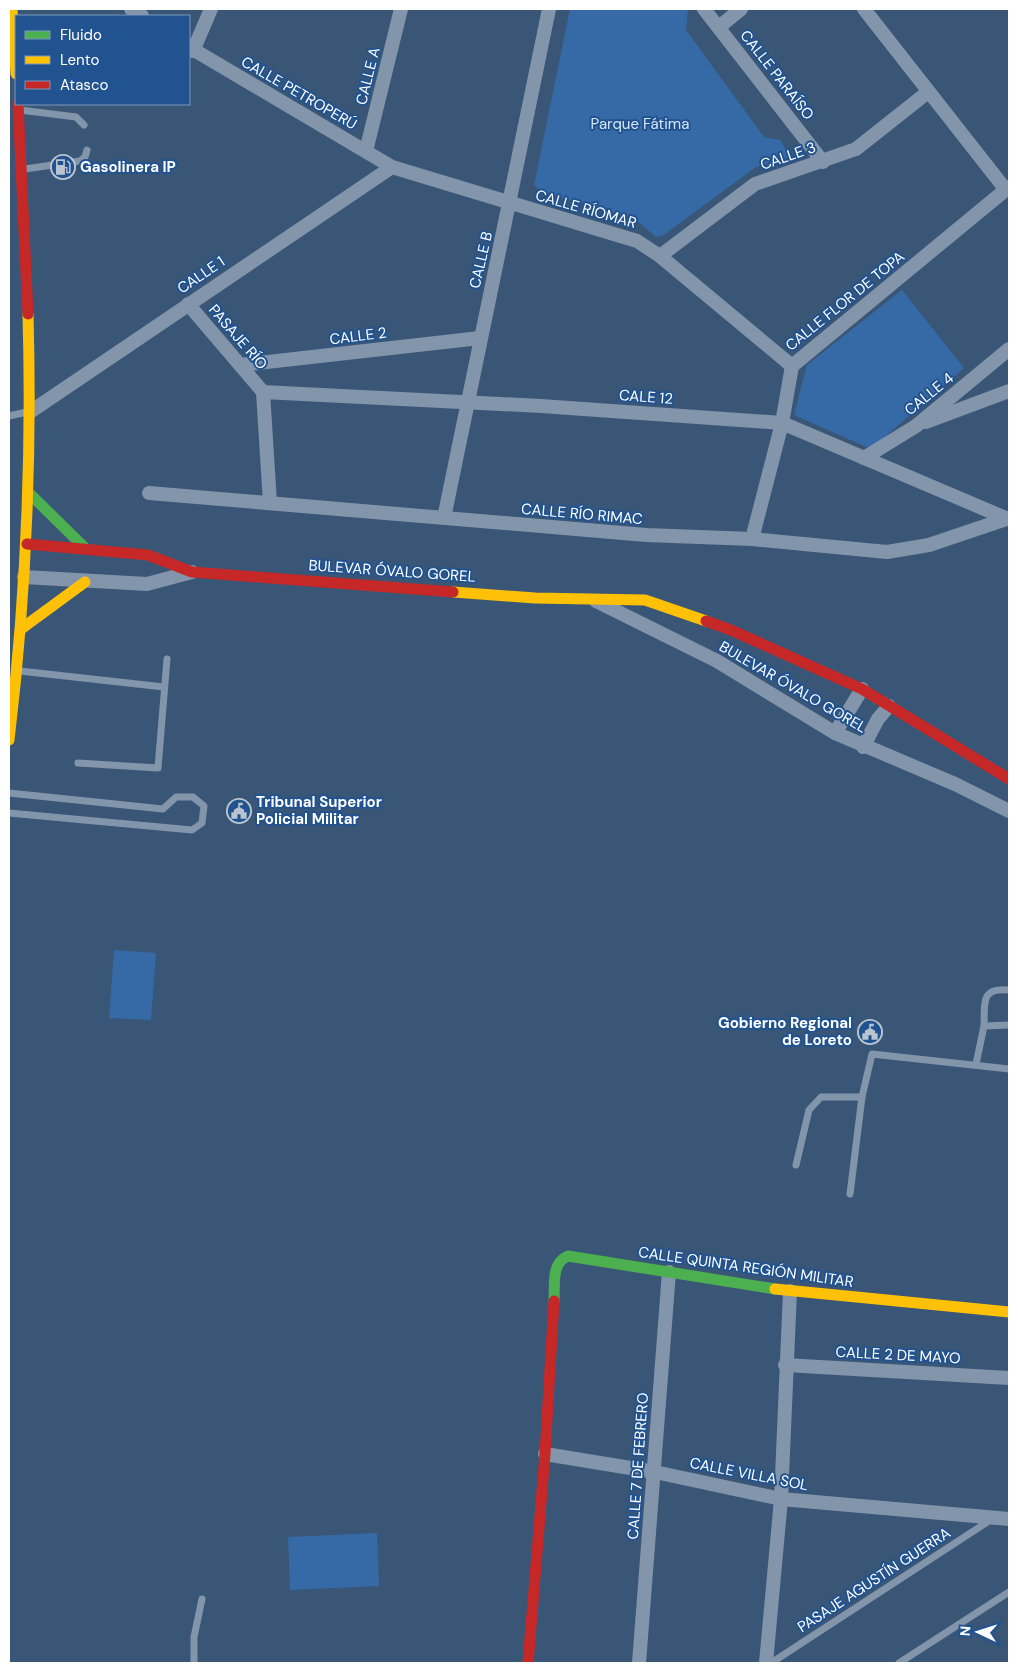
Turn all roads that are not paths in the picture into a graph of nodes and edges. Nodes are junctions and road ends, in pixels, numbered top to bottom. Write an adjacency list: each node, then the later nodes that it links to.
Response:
1 (12, 9): 10 (street)
2 (211, 9): 9 (street)
3 (401, 9): 15 (street, CALLE A)
4 (550, 9): 20 (street, CALLE B)
5 (704, 9): 8 (street, CALLE PARAÍSO)
6 (742, 9): 8 (street)
7 (864, 9): 11 (street)
8 (719, 27): 16 (street, CALLE PARAÍSO)
9 (191, 49): 15 (street, CALLE PETROPERÚ)
10 (15, 58)
11 (928, 92): 16 (street, CALLE 3); 19 (street)
12 (18, 107): 13 (lane); 18 (street)
13 (84, 125)
14 (87, 150): 18 (lane)
15 (366, 151): 17 (street, CALLE PETROPERÚ)
16 (823, 162): 21 (street, CALLE 3)
17 (392, 167): 20 (street, CALLE RÍOMAR); 22 (street, CALLE 1)
18 (22, 170): 30 (street)
19 (1007, 189): 26 (street, CALLE FLOR DE TOPA)
20 (510, 205): 21 (street, CALLE RÍOMAR); 23 (street, CALLE B)
21 (660, 256): 26 (street, CALLE RÍOMAR)
22 (188, 304): 25 (street, PASAJE RÍO); 30 (street, CALLE 1)
23 (480, 338): 25 (street, CALLE 2); 29 (street, CALLE B)
24 (1009, 349): 33 (street, CALLE 4)
25 (240, 365): 28 (street, PASAJE RÍO)
26 (792, 366): 32 (street, CALLE FLOR DE TOPA)
27 (1009, 391): 33 (street)
28 (263, 392): 29 (street, CALE 12); 37 (street)
29 (468, 402): 32 (street, CALE 12); 38 (street, CALLE B)
30 (30, 412): 31 (lane); 36 (street)
31 (9, 416)
32 (782, 423): 34 (street, CALE 12); 40 (street, CALLE FLOR DE TOPA)
33 (916, 426): 34 (street, CALLE 4)
34 (864, 458): 39 (street, CALE 12)
35 (149, 493): 37 (street, CALLE RÍO RIMAC)
36 (30, 494): 41 (street); 42 (street)
37 (270, 503): 38 (street, CALLE RÍO RIMAC)
38 (444, 518): 40 (street, CALLE RÍO RIMAC)
39 (1009, 518): 40 (street, CALLE RÍO RIMAC)
40 (752, 539)
41 (27, 544): 42 (street, BULEVAR ÓVALO GOREL); 44 (street)
42 (85, 548): 43 (street, BULEVAR ÓVALO GOREL)
43 (192, 572): 45 (street, BULEVAR ÓVALO GOREL); 46 (street, BULEVAR ÓVALO GOREL)
44 (24, 577): 45 (street, BULEVAR ÓVALO GOREL); 47 (street)
45 (85, 582): 47 (street)
46 (590, 598): 51 (street, BULEVAR ÓVALO GOREL); 53 (street, BULEVAR ÓVALO GOREL)
47 (21, 629): 49 (street)
48 (167, 659): 50 (lane)
49 (18, 671): 50 (lane); 54 (street)
50 (164, 687): 56 (lane)
51 (862, 689): 52 (street, BULEVAR ÓVALO GOREL); 53 (street)
52 (889, 706): 55 (street); 57 (street, BULEVAR ÓVALO GOREL)
53 (835, 733): 55 (street, BULEVAR ÓVALO GOREL)
54 (9, 740)
55 (863, 747): 59 (street, BULEVAR ÓVALO GOREL)
56 (78, 763)
57 (1009, 779)
58 (9, 793): 60 (lane)
59 (1009, 811)
60 (9, 813)
61 (1009, 990): 63 (lane)
62 (1009, 1025): 63 (lane)
63 (984, 1026): 64 (lane)
64 (976, 1064): 65 (lane); 66 (lane)
65 (1009, 1069)
66 (862, 1097): 67 (lane); 68 (lane)
67 (796, 1165)
68 (850, 1194)
69 (669, 1272): 70 (street, CALLE QUINTA REGIÓN MILITAR); 74 (street, CALLE QUINTA REGIÓN MILITAR); 75 (street, CALLE 7 DE FEBRERO)
70 (790, 1291): 71 (street, CALLE QUINTA REGIÓN MILITAR); 72 (street)
71 (1009, 1312)
72 (786, 1365): 73 (street, CALLE 2 DE MAYO); 76 (street)
73 (1009, 1378)
74 (545, 1454): 75 (street, CALLE VILLA SOL); 82 (street)
75 (655, 1472): 76 (street, CALLE VILLA SOL); 83 (street, CALLE 7 DE FEBRERO)
76 (781, 1499): 77 (street, CALLE VILLA SOL); 84 (street)
77 (992, 1519): 78 (street, CALLE VILLA SOL); 85 (lane, PASAJE AGUSTÍN GUERRA)
78 (1009, 1519)
79 (1009, 1592): 86 (lane)
80 (202, 1599): 81 (lane)
81 (194, 1663)
82 (528, 1663)
83 (639, 1663)
84 (766, 1663)
85 (771, 1663)
86 (899, 1663)

